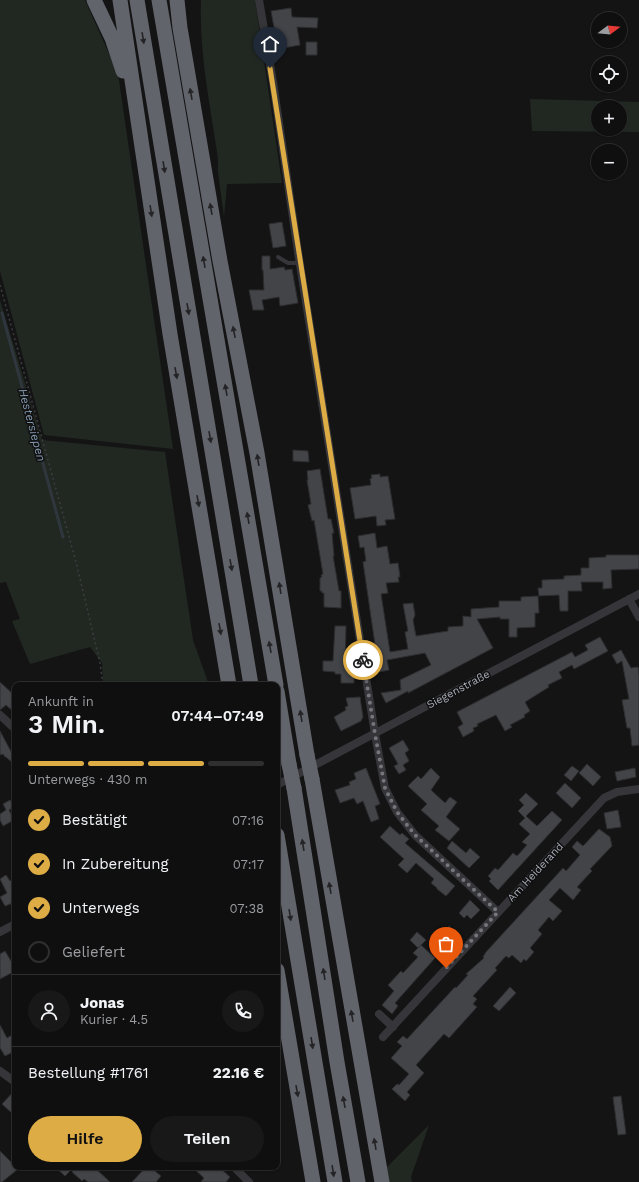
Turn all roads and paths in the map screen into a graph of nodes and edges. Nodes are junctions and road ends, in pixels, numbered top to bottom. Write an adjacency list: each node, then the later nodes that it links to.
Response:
1 (94, 0): 7 (highway)
2 (120, 0): 7 (highway)
3 (136, 0): 16 (highway, one-way to 16)
4 (159, 0): 17 (highway, one-way to 4)
5 (177, 0): 39 (highway, one-way to 5, bridge)
6 (259, 0): 9 (street)
7 (143, 158): 15 (highway, one-way to 15)
8 (278, 257): 9 (lane)
9 (300, 263): 21 (street)
10 (0, 285): 14 (path)
11 (639, 594): 12 (street, Siegenstraße)
12 (630, 599): 13 (street); 21 (street, Siegenstraße)
13 (639, 617)
14 (103, 682)
15 (228, 682)
16 (250, 682)
17 (275, 682)
18 (280, 708): 38 (highway, one-way to 18, bridge)
19 (0, 715): 20 (street)
20 (12, 726)
21 (375, 734): 22 (street, Siegenstraße); 25 (street)
22 (280, 783)
23 (639, 788): 25 (street, Am Heiderand)
24 (280, 853): 37 (highway, one-way to 37)
25 (498, 912): 30 (street, Am Heiderand)
26 (12, 926): 27 (street)
27 (0, 932)
28 (280, 988): 36 (highway, one-way to 36)
29 (379, 1014): 30 (street)
30 (393, 1027): 31 (street, Am Heiderand)
31 (383, 1037)
32 (0, 1070): 33 (street)
33 (12, 1080)
34 (237, 1170): 35 (street)
35 (250, 1182)
36 (313, 1182)
37 (335, 1182)
38 (358, 1182)
39 (382, 1182)

